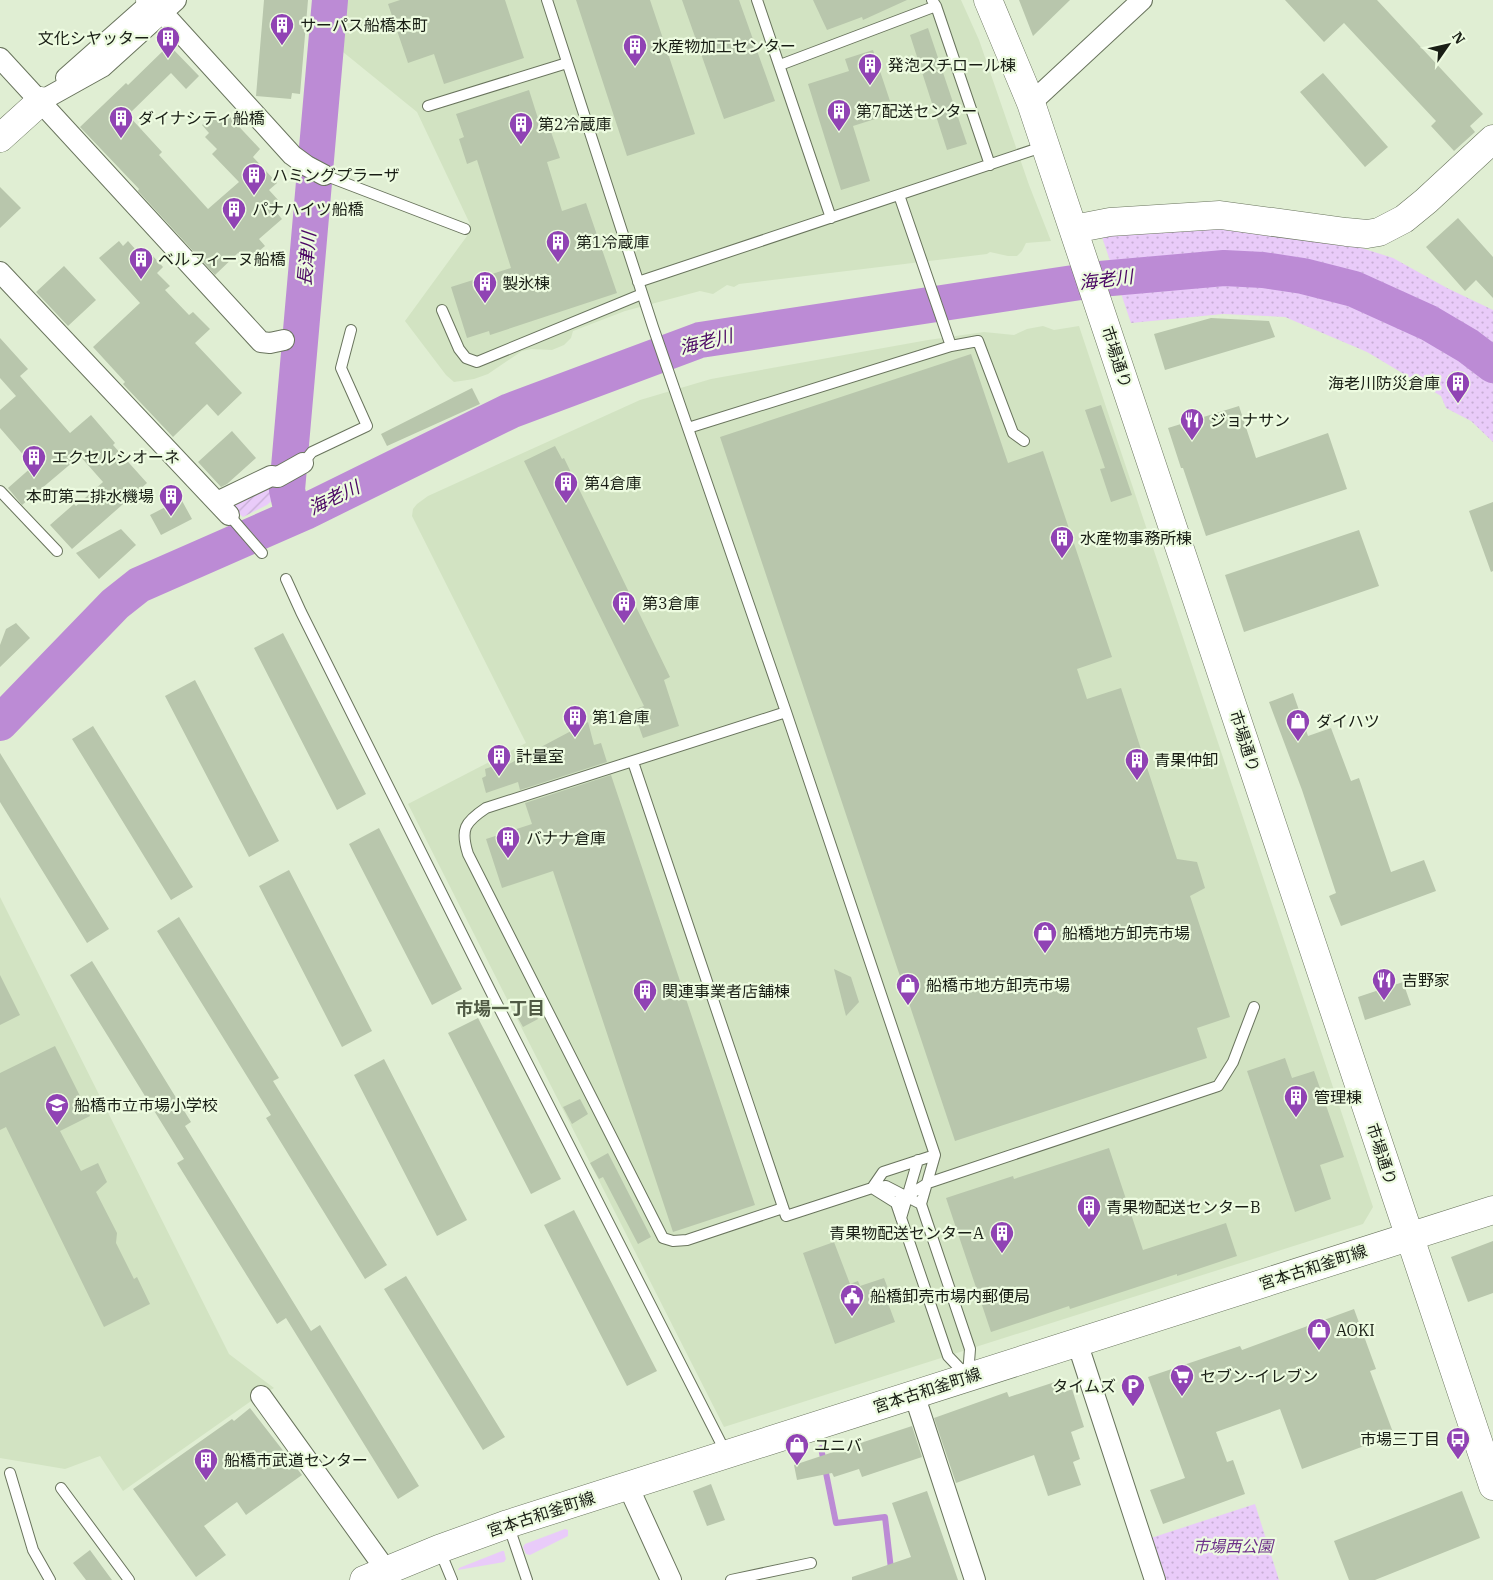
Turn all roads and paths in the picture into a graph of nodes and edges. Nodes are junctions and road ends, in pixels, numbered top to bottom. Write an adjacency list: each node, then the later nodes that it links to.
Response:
1 (547, 0): 8 (lane)
2 (757, 0): 9 (lane)
3 (988, 0): 11 (street, 市場通り)
4 (1142, 0): 11 (street)
5 (159, 3): 10 (street); 17 (street)
6 (934, 3): 9 (lane); 16 (lane)
7 (0, 58): 10 (street)
8 (567, 63): 12 (lane); 23 (lane)
9 (780, 65): 19 (lane)
10 (41, 101): 13 (street); 27 (street)
11 (1031, 103): 15 (street, 市場通り)
12 (428, 106)
13 (0, 138)
14 (1493, 139): 21 (street)
15 (1045, 146): 16 (lane); 21 (street, 市場通り)
16 (990, 165): 18 (lane)
17 (315, 170): 20 (lane)
18 (899, 195): 19 (lane); 28 (lane)
19 (831, 218): 23 (lane)
20 (465, 229)
21 (1074, 229): 50 (street, 市場通り)
22 (0, 272): 33 (street)
23 (638, 282): 24 (lane)
24 (642, 294): 25 (lane); 29 (lane)
25 (442, 310)
26 (351, 330): 31 (lane)
27 (284, 340)
28 (951, 346): 29 (lane); 30 (lane)
29 (688, 428): 37 (lane)
30 (1024, 441)
31 (301, 464): 33 (street)
32 (0, 491): 34 (lane)
33 (223, 509): 35 (lane)
34 (57, 552)
35 (262, 553)
36 (286, 579): 55 (lane)
37 (786, 712): 38 (lane); 40 (lane)
38 (633, 762): 47 (lane); 47 (lane)
39 (1254, 1007): 42 (lane)
40 (935, 1155): 41 (lane); 42 (lane)
41 (918, 1160): 43 (lane); 44 (lane)
42 (928, 1184): 44 (lane); 46 (lane)
43 (872, 1188): 44 (lane); 45 (lane); 47 (lane)
44 (908, 1196): 45 (lane); 46 (lane); 49 (lane)
45 (896, 1203): 49 (lane)
46 (921, 1204): 52 (lane)
47 (783, 1208)
48 (1493, 1210): 50 (street, 宮本古和釜町線)
49 (901, 1218): 52 (lane)
50 (1409, 1236): 51 (street, 宮本古和釜町線); 58 (street, 市場通り)
51 (1077, 1342): 52 (street, 宮本古和釜町線); 71 (street)
52 (968, 1377): 53 (street, 宮本古和釜町線)
53 (914, 1394): 55 (street, 宮本古和釜町線); 70 (street)
54 (260, 1396): 63 (street)
55 (727, 1455): 57 (street, 宮本古和釜町線)
56 (10, 1473): 64 (lane)
57 (628, 1486): 60 (street, 宮本古和釜町線); 68 (street)
58 (1493, 1486)
59 (61, 1488): 65 (lane)
60 (508, 1524): 61 (street, 宮本古和釜町線); 67 (lane)
61 (439, 1549): 63 (street, 宮本古和釜町線); 66 (lane)
62 (811, 1563): 69 (lane)
63 (375, 1575)
64 (50, 1580)
65 (129, 1580)
66 (452, 1580)
67 (527, 1580)
68 (671, 1580)
69 (731, 1580)
70 (975, 1580)
71 (1155, 1580)

